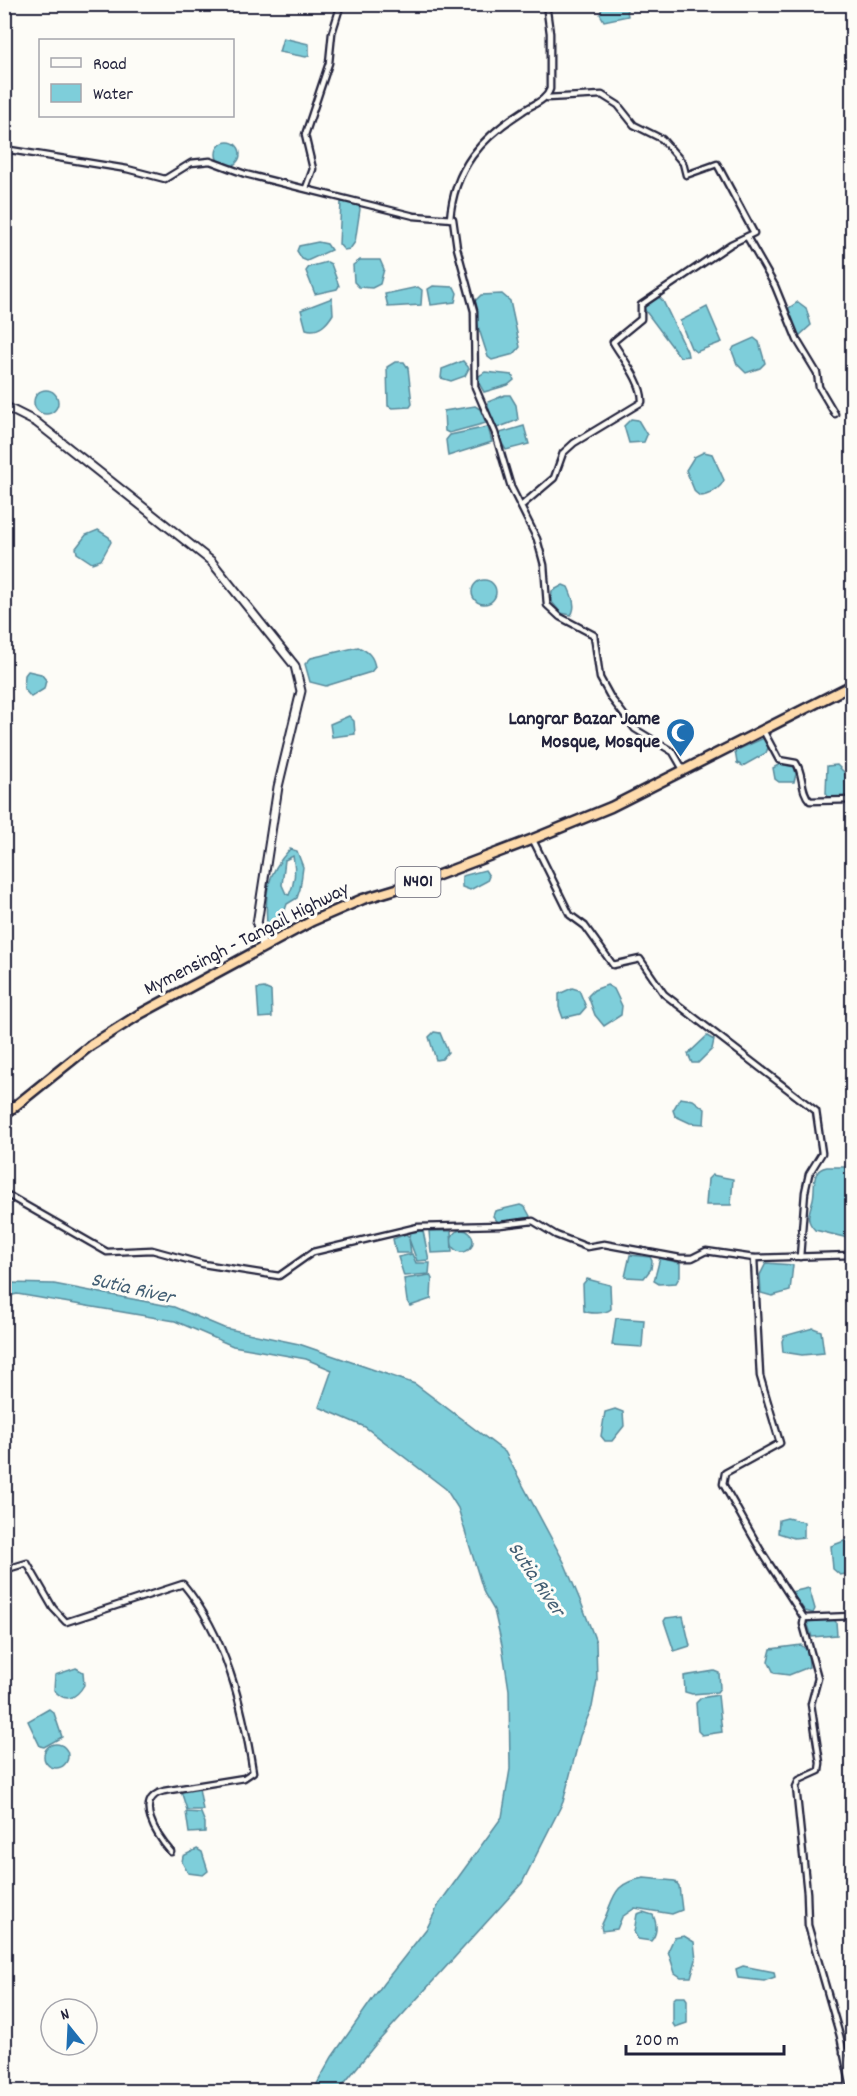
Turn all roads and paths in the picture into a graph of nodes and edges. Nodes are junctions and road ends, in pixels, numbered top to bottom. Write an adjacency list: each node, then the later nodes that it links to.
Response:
1 (341, 4): 5 (street)
2 (546, 4): 3 (street)
3 (547, 98): 6 (street); 7 (street)
4 (4, 149): 5 (street)
5 (306, 188): 6 (street)
6 (450, 219): 10 (street)
7 (747, 237): 9 (street); 10 (street)
8 (4, 406): 16 (main road)
9 (835, 414)
10 (521, 506): 13 (street)
11 (852, 685): 12 (highway, Mymensingh - Tangail Highway / N401)
12 (764, 732): 13 (highway, Mymensingh - Tangail Highway / N401); 14 (street)
13 (684, 771): 15 (highway, Mymensingh - Tangail Highway / N401)
14 (852, 800)
15 (533, 839): 16 (highway, Mymensingh - Tangail Highway / N401); 20 (street)
16 (263, 946): 17 (highway, Mymensingh - Tangail Highway / N401)
17 (4, 1115)
18 (4, 1193): 21 (street)
19 (852, 1255): 20 (street)
20 (800, 1257): 21 (street)
21 (754, 1258): 24 (street)
22 (4, 1570): 25 (street)
23 (852, 1616): 24 (street)
24 (804, 1618): 27 (street)
25 (171, 1852)
26 (852, 2050): 27 (street)
27 (843, 2053): 28 (street)
28 (852, 2091)

